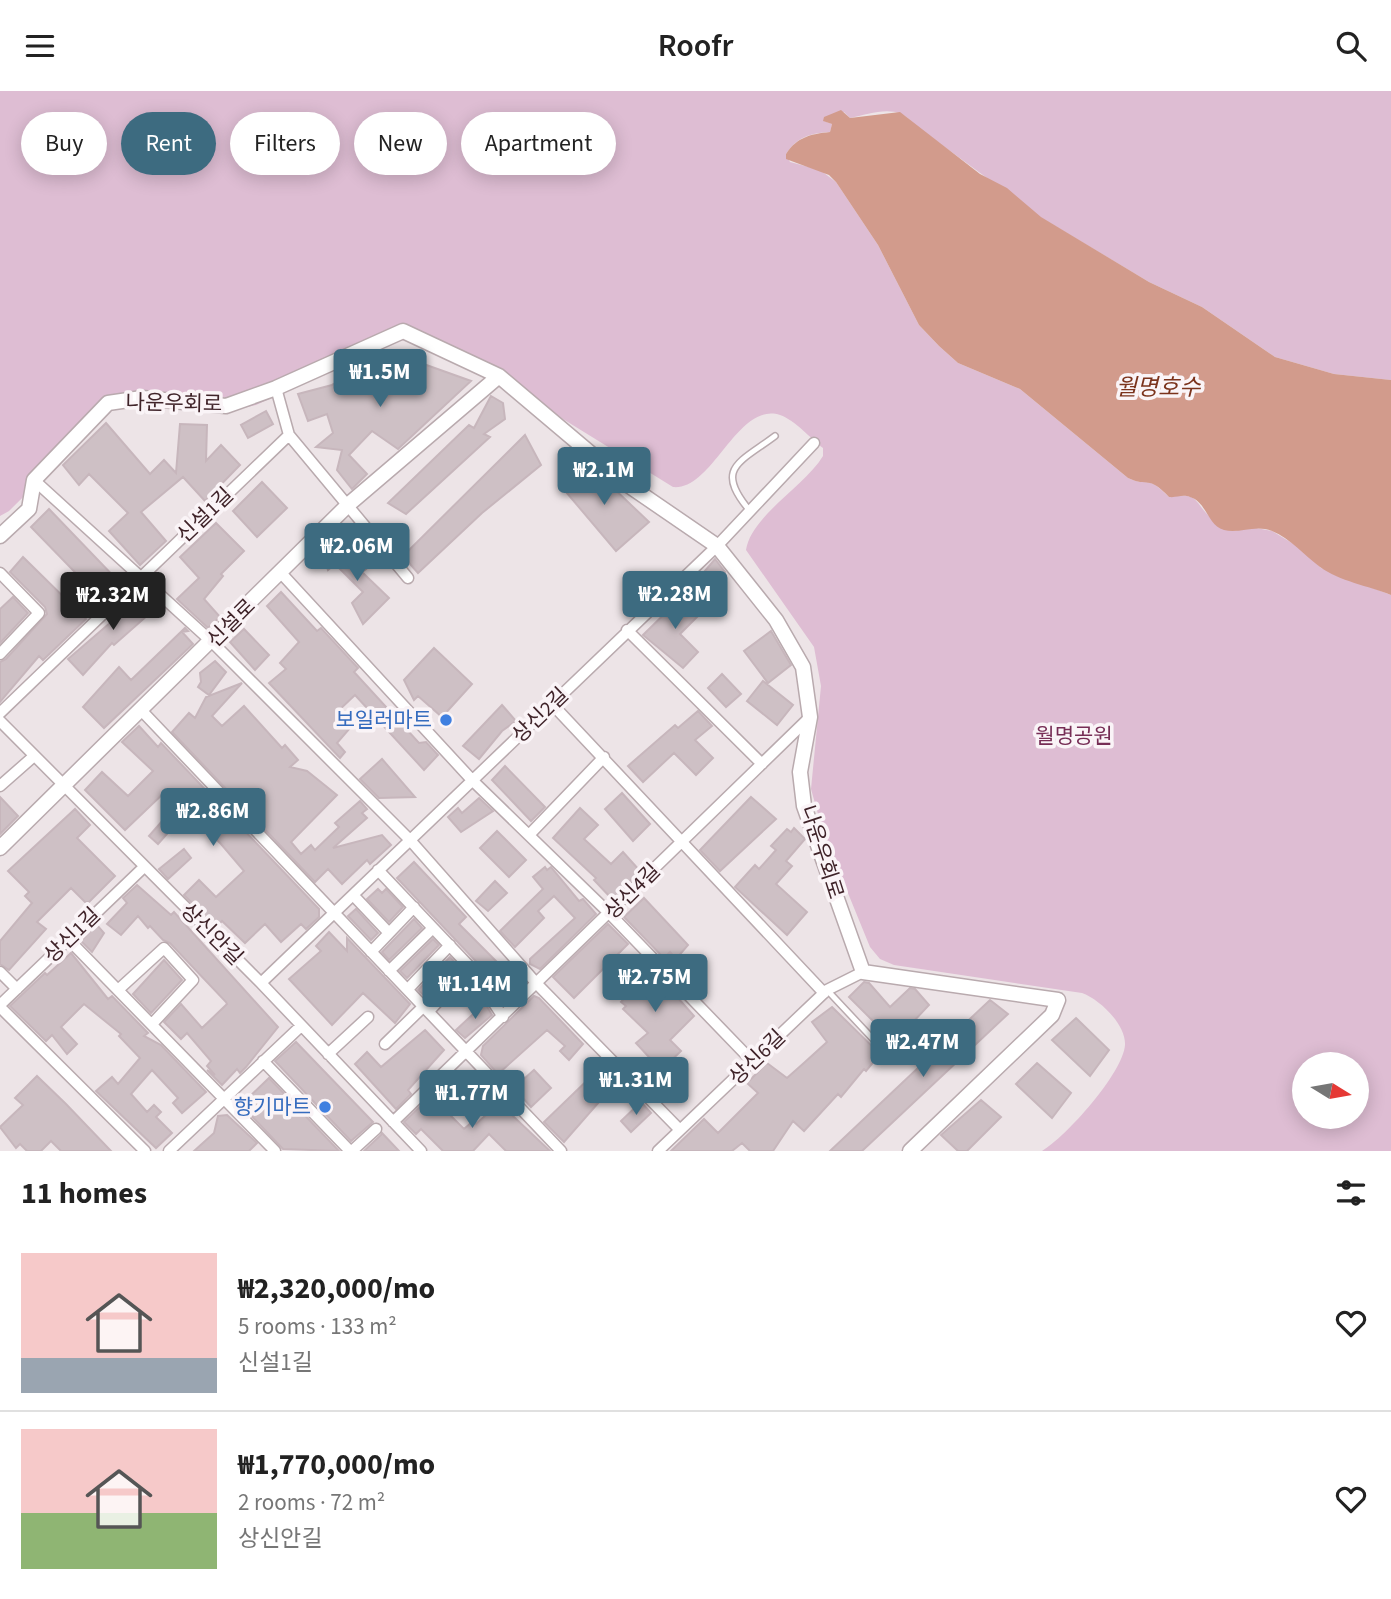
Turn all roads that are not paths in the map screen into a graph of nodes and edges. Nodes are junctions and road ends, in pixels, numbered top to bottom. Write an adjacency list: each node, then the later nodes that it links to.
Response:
1 (499, 376): 2 (street, 나운우회로); 7 (street, 신설로); 10 (street, 나운우회로)
2 (276, 389): 3 (street); 6 (street, 나운우회로)
3 (289, 435): 7 (street); 13 (street, 신설1길)
4 (775, 436): 8 (lane)
5 (814, 443): 8 (street, 상신2길)
6 (34, 481): 9 (street, 나운우회로); 13 (street)
7 (349, 505): 12 (street, 신설로); 14 (street)
8 (750, 511): 10 (street, 상신2길)
9 (0, 536)
10 (717, 546): 15 (street, 상신2길); 21 (street, 나운우회로)
11 (0, 573): 17 (street)
12 (281, 573): 16 (street, 신설로); 26 (street)
13 (142, 575): 16 (street); 20 (street, 신설1길)
14 (408, 578)
15 (627, 630): 18 (street, 상신2길); 25 (street)
16 (212, 642): 19 (street, 신설로); 30 (street)
17 (0, 654)
18 (552, 704): 24 (street); 26 (street, 상신2길)
19 (141, 710): 28 (street, 신설로); 37 (street)
20 (0, 713)
21 (810, 717): 25 (street, 상신4길); 47 (street, 나운우회로)
22 (0, 721): 23 (street, 상신안길)
23 (34, 756): 27 (street); 28 (street, 상신안길)
24 (604, 757): 29 (street); 31 (street)
25 (762, 764): 31 (street, 상신4길)
26 (471, 780): 29 (street); 30 (street, 상신2길)
27 (0, 786)
28 (63, 786): 32 (street, 신설로); 33 (street, 상신안길)
29 (529, 835): 38 (street)
30 (410, 840): 34 (street, 상신2길); 49 (street)
31 (682, 841): 38 (street, 상신4길); 53 (street)
32 (0, 848)
33 (144, 867): 41 (street, 상신1길); 48 (street, 상신안길)
34 (378, 870): 35 (street, 상신2길); 36 (street)
35 (353, 895): 37 (street, 상신2길); 40 (street)
36 (414, 907): 39 (street); 40 (street)
37 (334, 912): 43 (street); 48 (street, 상신2길)
38 (610, 914): 49 (street, 상신4길); 65 (street)
39 (433, 928): 42 (street); 45 (street)
40 (389, 933): 43 (street)
41 (68, 939): 50 (street, 상신1길); 52 (street)
42 (450, 945): 44 (street); 51 (street)
43 (371, 953): 45 (street)
44 (470, 967): 55 (street); 57 (street)
45 (389, 971): 51 (street)
46 (0, 972): 50 (street)
47 (863, 972): 53 (street, 상신6길); 77 (street)
48 (261, 983): 59 (street, 상신안길)
49 (537, 983): 57 (street, 상신4길); 69 (street)
50 (17, 989): 54 (street, 상신1길)
51 (408, 989): 55 (street)
52 (118, 990): 58 (street); 58 (street)
53 (825, 992): 63 (lane); 65 (street, 상신6길)
54 (0, 1006): 70 (street)
55 (426, 1009): 60 (street); 61 (street)
56 (368, 1017): 62 (street)
57 (503, 1017): 61 (street, 상신4길)
58 (152, 1024): 66 (street)
59 (301, 1026): 62 (street, 상신안길); 64 (street)
60 (385, 1044)
61 (467, 1051): 67 (street, 상신4길); 75 (street)
62 (328, 1054): 67 (street, 상신안길)
63 (887, 1054)
64 (263, 1061): 66 (street); 73 (street)
65 (752, 1061): 69 (street, 상신6길)
66 (225, 1098): 71 (street); 72 (street)
67 (393, 1122): 74 (street, 상신안길)
68 (376, 1129): 73 (street)
69 (680, 1130): 76 (street, 상신6길)
70 (145, 1151)
71 (169, 1151)
72 (275, 1151)
73 (351, 1151)
74 (421, 1151)
75 (561, 1151)
76 (658, 1151)
77 (910, 1151)

